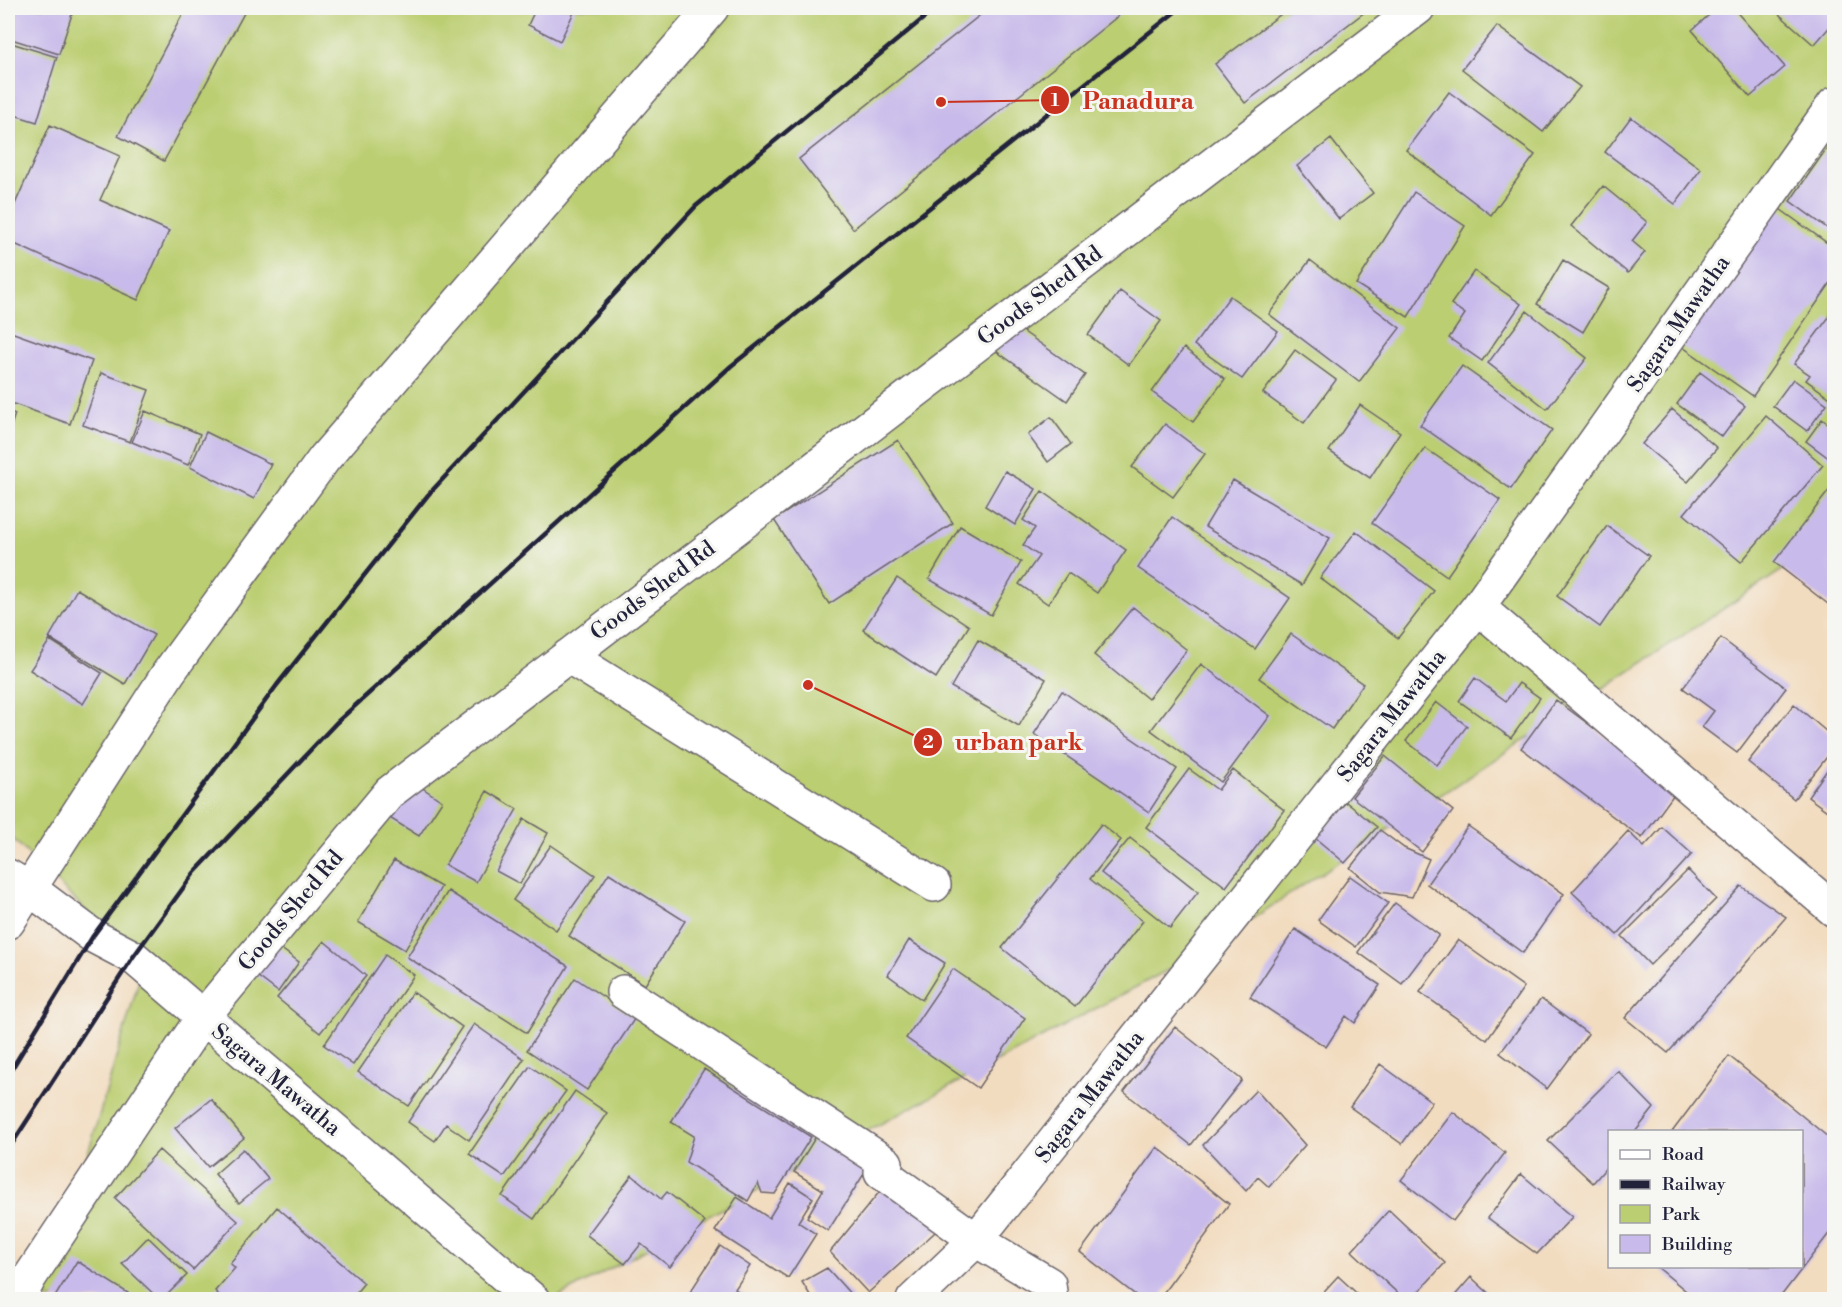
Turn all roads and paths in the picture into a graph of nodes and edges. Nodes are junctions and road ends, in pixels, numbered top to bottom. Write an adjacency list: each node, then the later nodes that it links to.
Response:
1 (712, 8): 6 (street)
2 (1418, 8): 5 (street, Goods Shed Rd)
3 (1834, 104): 4 (street, Sagara Mawatha)
4 (1478, 607): 8 (street); 12 (street, Sagara Mawatha)
5 (568, 656): 7 (street); 11 (street, Goods Shed Rd)
6 (19, 883): 9 (street); 11 (street, Sagara Mawatha)
7 (934, 885)
8 (1834, 910)
9 (8, 922)
10 (623, 992): 12 (street)
11 (202, 1018): 13 (street, Goods Shed Rd); 14 (street, Sagara Mawatha)
12 (976, 1240): 15 (street, Sagara Mawatha); 16 (street)
13 (18, 1299)
14 (533, 1299)
15 (913, 1299)
16 (1051, 1299)

